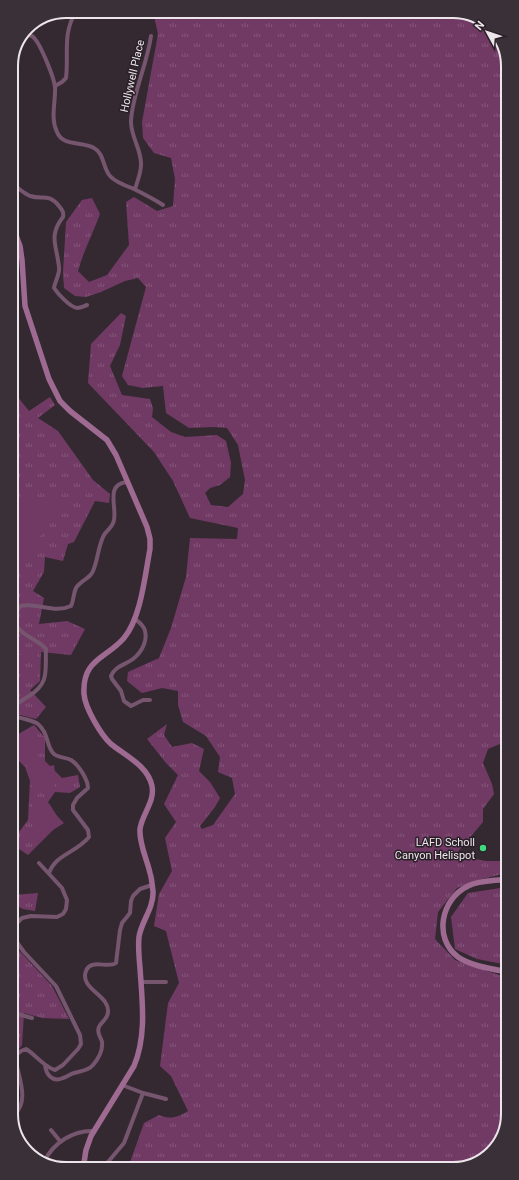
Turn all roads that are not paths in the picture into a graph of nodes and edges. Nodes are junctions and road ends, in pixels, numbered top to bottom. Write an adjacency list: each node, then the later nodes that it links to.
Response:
1 (72, 18): 4 (street)
2 (29, 36): 4 (street)
3 (151, 36): 6 (street, Hollywell Place)
4 (55, 86): 6 (street)
5 (18, 187): 9 (street)
6 (135, 189): 7 (street)
7 (163, 205)
8 (18, 241): 10 (main road)
9 (88, 305)
10 (128, 482): 11 (street); 12 (main road)
11 (18, 609)
12 (135, 619): 14 (street); 20 (main road)
13 (18, 628): 15 (street)
14 (150, 700)
15 (18, 703)
16 (18, 718): 18 (street)
17 (39, 864): 18 (street)
18 (49, 874): 21 (street)
19 (501, 880): 23 (main road)
20 (152, 885): 24 (main road); 29 (street)
21 (18, 923)
22 (18, 944): 29 (street)
23 (501, 970)
24 (141, 982): 25 (street); 31 (main road)
25 (166, 982)
26 (18, 1014): 27 (street)
27 (32, 1018)
28 (18, 1053): 29 (street)
29 (45, 1064)
30 (18, 1072): 34 (street)
31 (122, 1085): 32 (street); 36 (main road)
32 (143, 1093): 33 (street); 40 (street)
33 (166, 1099)
34 (18, 1110)
35 (51, 1130): 37 (street)
36 (94, 1131): 37 (street); 39 (main road)
37 (60, 1141): 38 (street)
38 (47, 1158)
39 (84, 1162)
40 (108, 1162)

